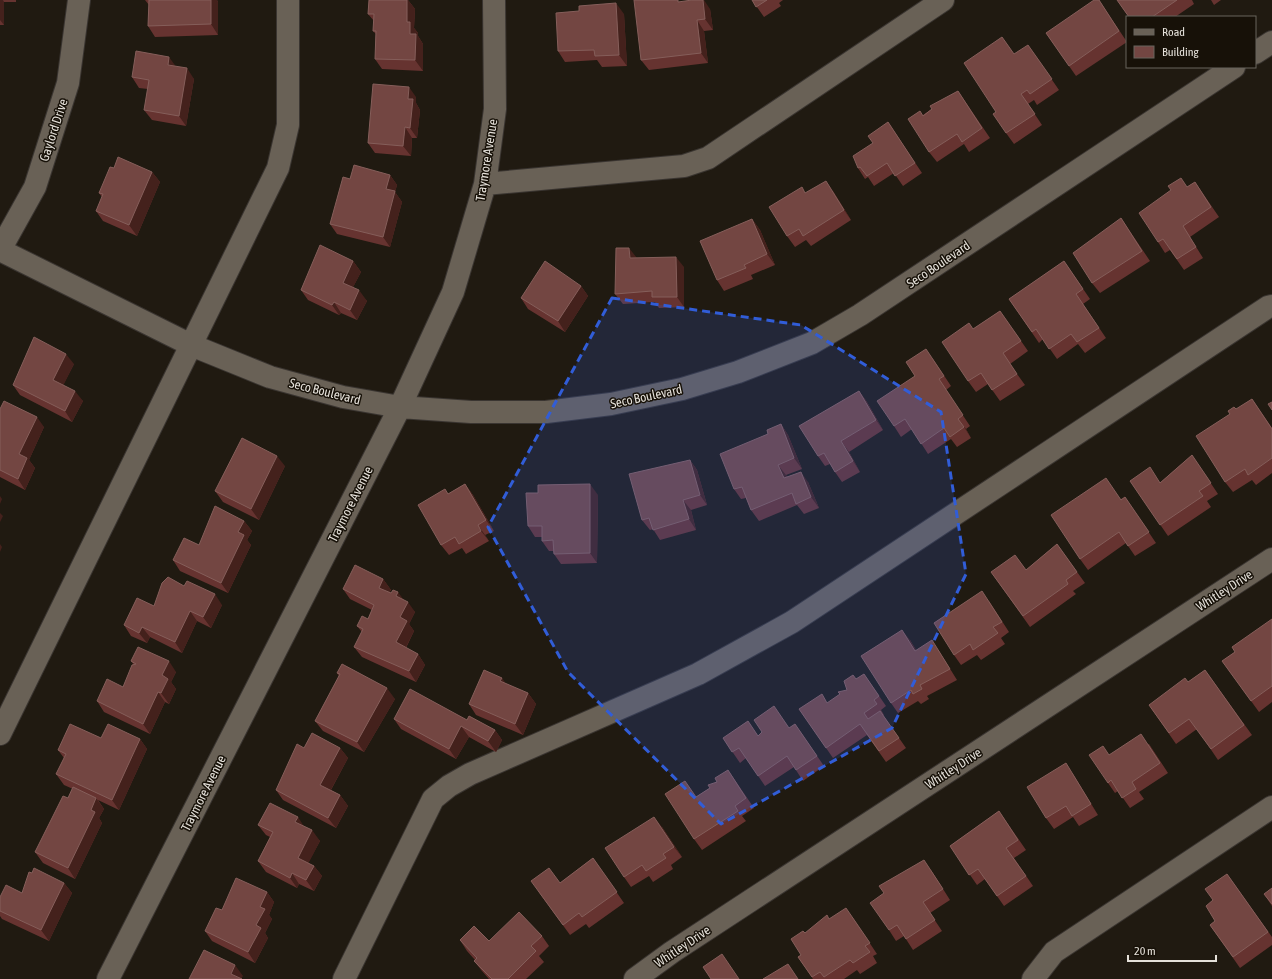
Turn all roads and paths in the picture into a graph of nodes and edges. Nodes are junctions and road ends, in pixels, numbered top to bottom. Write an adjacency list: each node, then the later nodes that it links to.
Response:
1 (79, 0): 9 (street, Gaylord Drive)
2 (288, 0): 11 (street)
3 (494, 0): 8 (street, Traymore Avenue)
4 (943, 0): 8 (street)
5 (1272, 42): 6 (street)
6 (1256, 52)
7 (1232, 68): 12 (street, Seco Boulevard)
8 (485, 184): 12 (street, Traymore Avenue)
9 (0, 250): 11 (street, Seco Boulevard)
10 (1272, 306): 17 (street)
11 (191, 345): 12 (street, Seco Boulevard); 14 (street)
12 (400, 407): 16 (street, Traymore Avenue)
13 (1272, 559): 18 (street, Whitley Drive)
14 (0, 734)
15 (1272, 807): 19 (street)
16 (108, 979)
17 (344, 979)
18 (635, 979)
19 (1033, 979)

